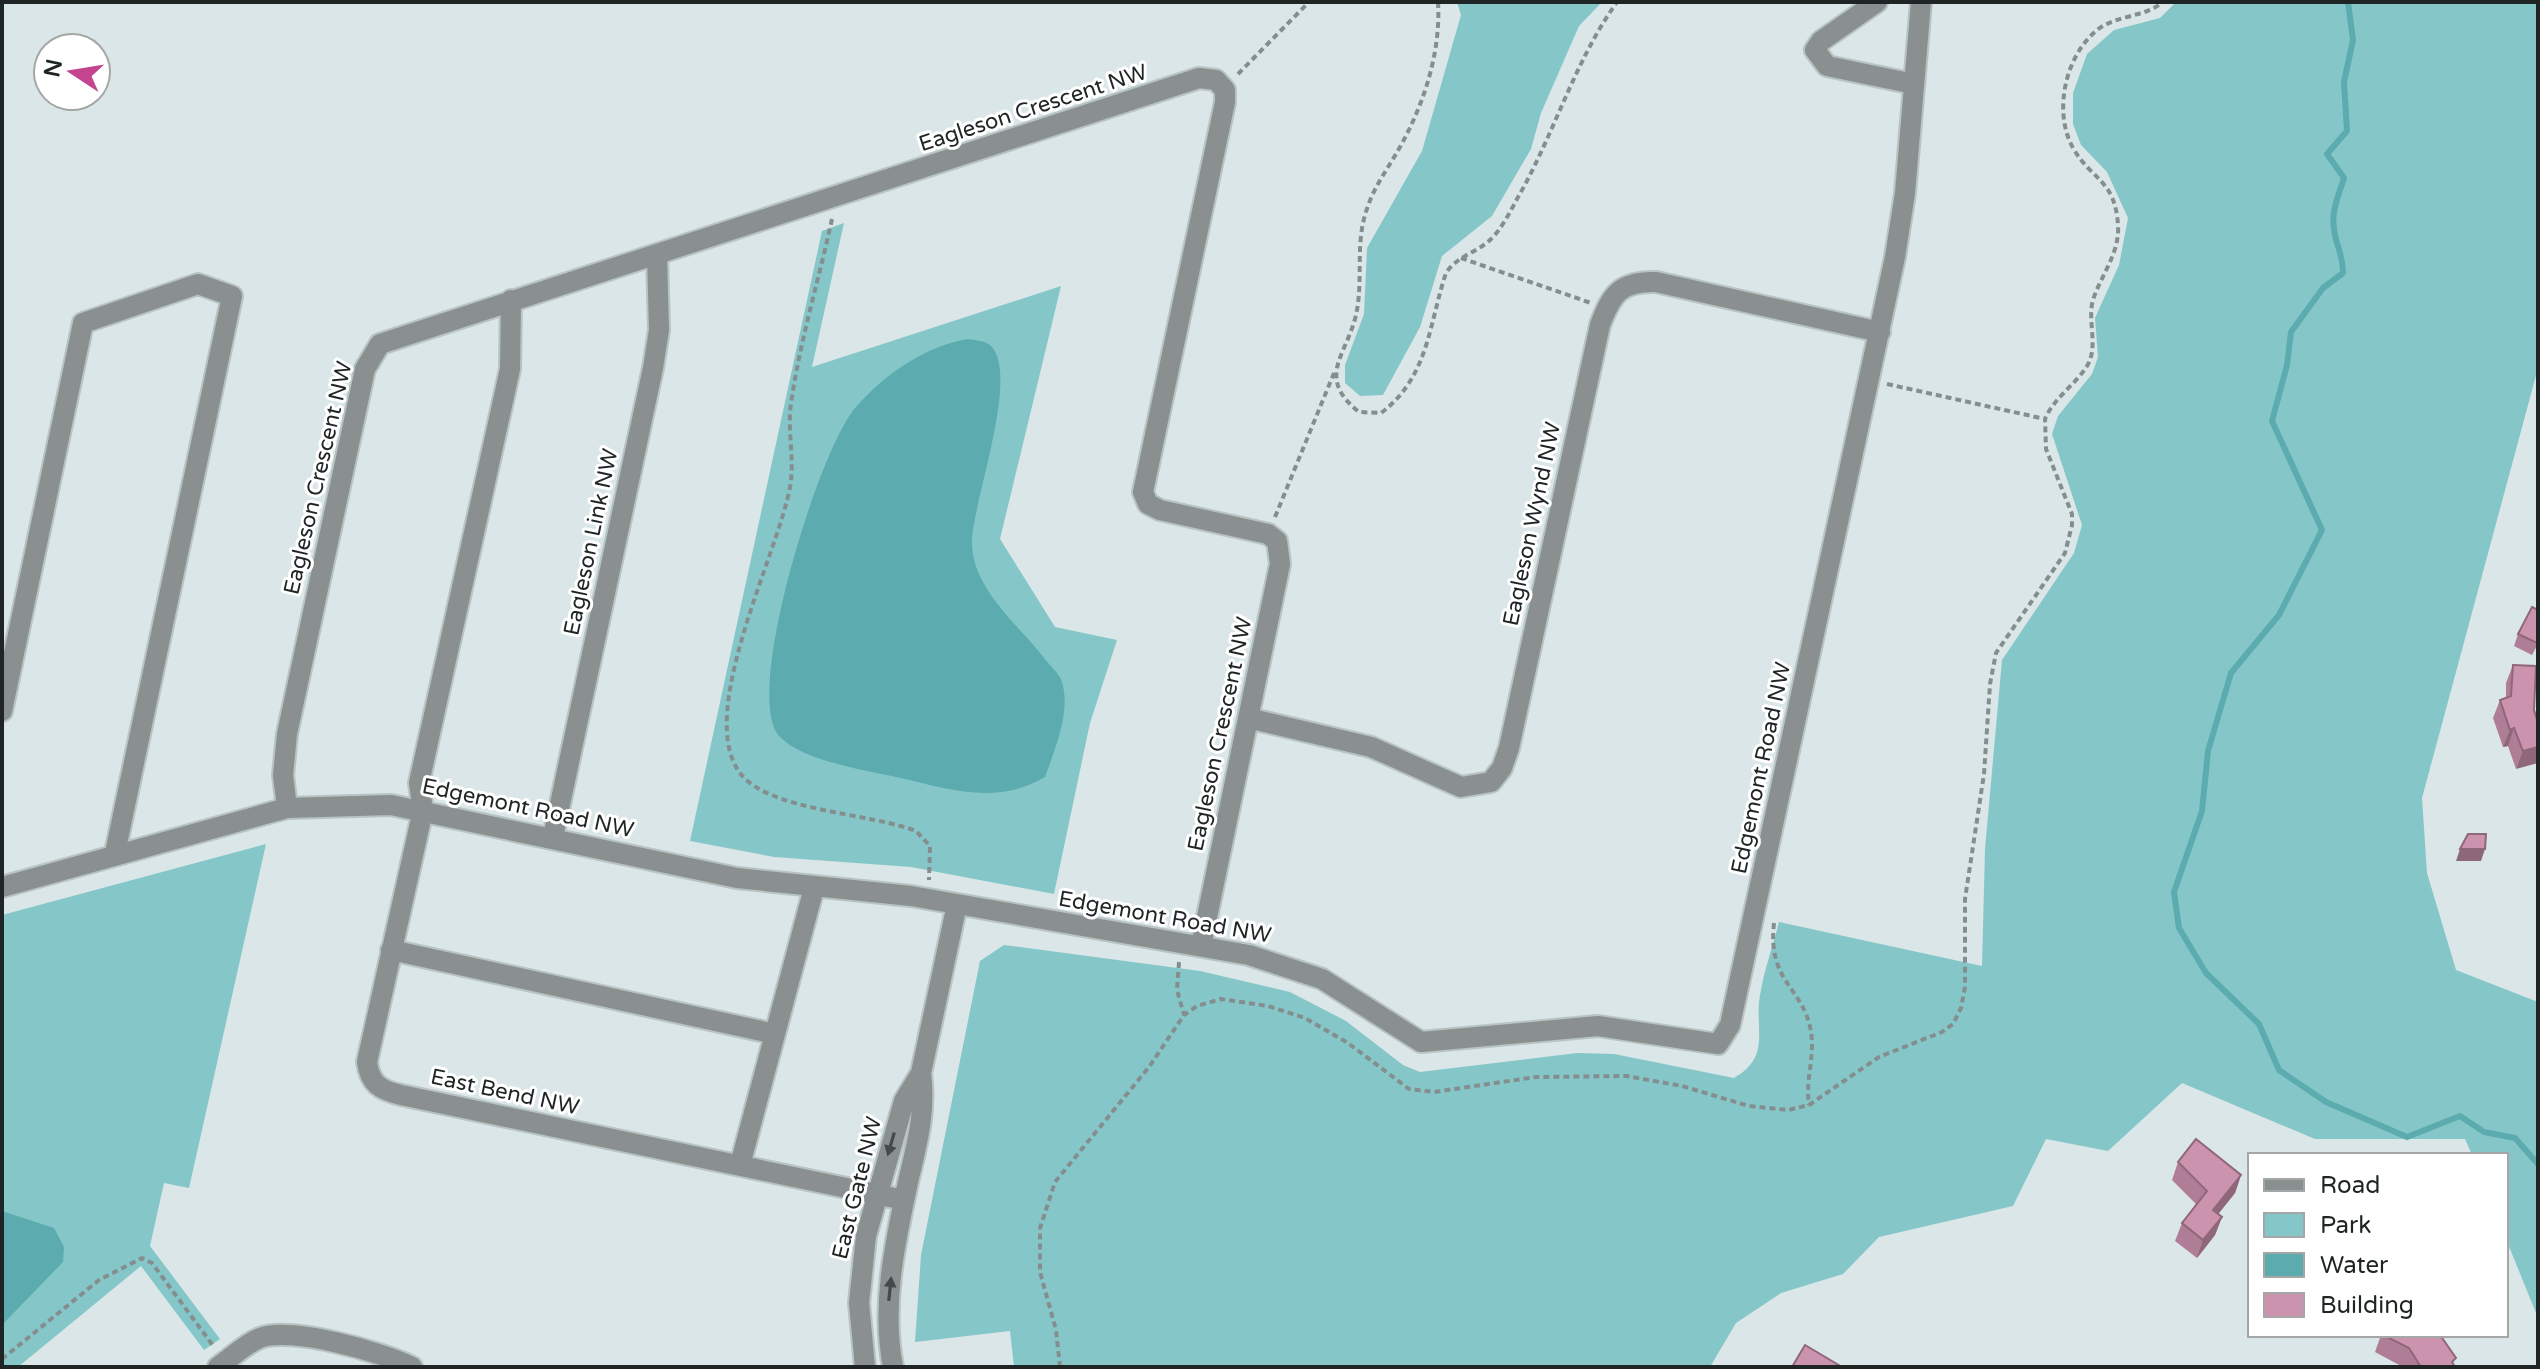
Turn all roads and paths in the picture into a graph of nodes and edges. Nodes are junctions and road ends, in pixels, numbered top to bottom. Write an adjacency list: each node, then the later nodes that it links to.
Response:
1 (1309, 2): 8 (path)
2 (1438, 2): 15 (path)
3 (1617, 2): 11 (path)
4 (1877, 2): 7 (street)
5 (1921, 2): 7 (street, Edgemont Road NW)
6 (2163, 2): 17 (path)
7 (1914, 84): 14 (street, Edgemont Road NW)
8 (1225, 90): 9 (street, Eagleson Crescent NW); 18 (street)
9 (837, 196): 10 (street, Eagleson Crescent NW); 27 (path)
10 (657, 254): 12 (street, Eagleson Crescent NW); 23 (street, Eagleson Link NW)
11 (1461, 258): 13 (path); 15 (path)
12 (511, 300): 21 (street, Eagleson Crescent NW); 22 (street, East Bend NW)
13 (1607, 306): 14 (street); 20 (street, Eagleson Wynd NW)
14 (1880, 332): 16 (street, Edgemont Road NW)
15 (1334, 371): 18 (path)
16 (1869, 381): 17 (path); 29 (street, Edgemont Road NW)
17 (2045, 419): 35 (path)
18 (1268, 534): 20 (street, Eagleson Crescent NW)
19 (2, 711): 24 (street)
20 (1248, 718): 30 (street, Eagleson Crescent NW)
21 (287, 808): 22 (street, Edgemont Road NW); 24 (street, Edgemont Road NW)
22 (423, 810): 23 (street, Edgemont Road NW); 31 (street, East Bend NW)
23 (553, 837): 26 (street, Edgemont Road NW)
24 (115, 853): 25 (street, Edgemont Road NW)
25 (2, 887)
26 (814, 888): 27 (street, Edgemont Road NW); 33 (street)
27 (926, 899): 28 (street, Edgemont Road NW)
28 (957, 904): 30 (street, Edgemont Road NW); 34 (street, East Gate NW)
29 (1755, 909): 30 (street, Edgemont Road NW); 35 (path)
30 (1192, 945): 32 (path)
31 (391, 950): 33 (street); 36 (street, East Bend NW)
32 (1184, 1015): 35 (path); 44 (path)
33 (775, 1034): 36 (street)
34 (921, 1073): 37 (street, East Gate NW, one-way to 37); 38 (street, East Gate NW)
35 (1809, 1105)
36 (740, 1165): 37 (street, East Bend NW)
37 (877, 1194): 38 (street, East Bend NW); 42 (street, East Gate NW)
38 (904, 1200): 43 (street, East Gate NW, one-way to 38)
39 (2, 1359): 40 (path)
40 (222, 1364): 41 (street)
41 (412, 1367)
42 (865, 1367)
43 (893, 1367)
44 (1060, 1367)

